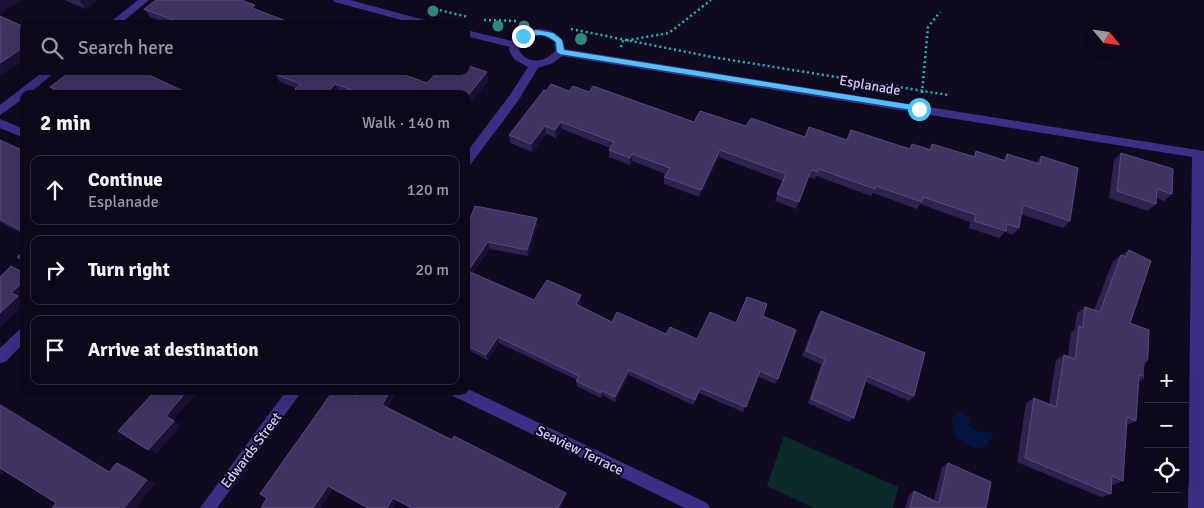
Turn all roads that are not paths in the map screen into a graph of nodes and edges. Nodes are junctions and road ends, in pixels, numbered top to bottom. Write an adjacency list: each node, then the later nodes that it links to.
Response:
1 (144, 0): 3 (street)
2 (338, 0): 4 (street)
3 (118, 20)
4 (414, 20)
5 (470, 35): 6 (street)
6 (515, 45): 7 (street); 8 (street)
7 (560, 52): 8 (street); 15 (street, Esplanade)
8 (535, 64): 16 (street)
9 (46, 75): 10 (street)
10 (27, 90)
11 (20, 95): 12 (street)
12 (0, 111)
13 (0, 123): 14 (street)
14 (20, 132)
15 (1201, 155): 23 (street)
16 (470, 157)
17 (20, 338): 18 (street)
18 (0, 357)
19 (292, 395): 21 (street, Edwards Street)
20 (466, 395): 22 (street, Seaview Terrace)
21 (208, 508)
22 (702, 508)
23 (1196, 508)

